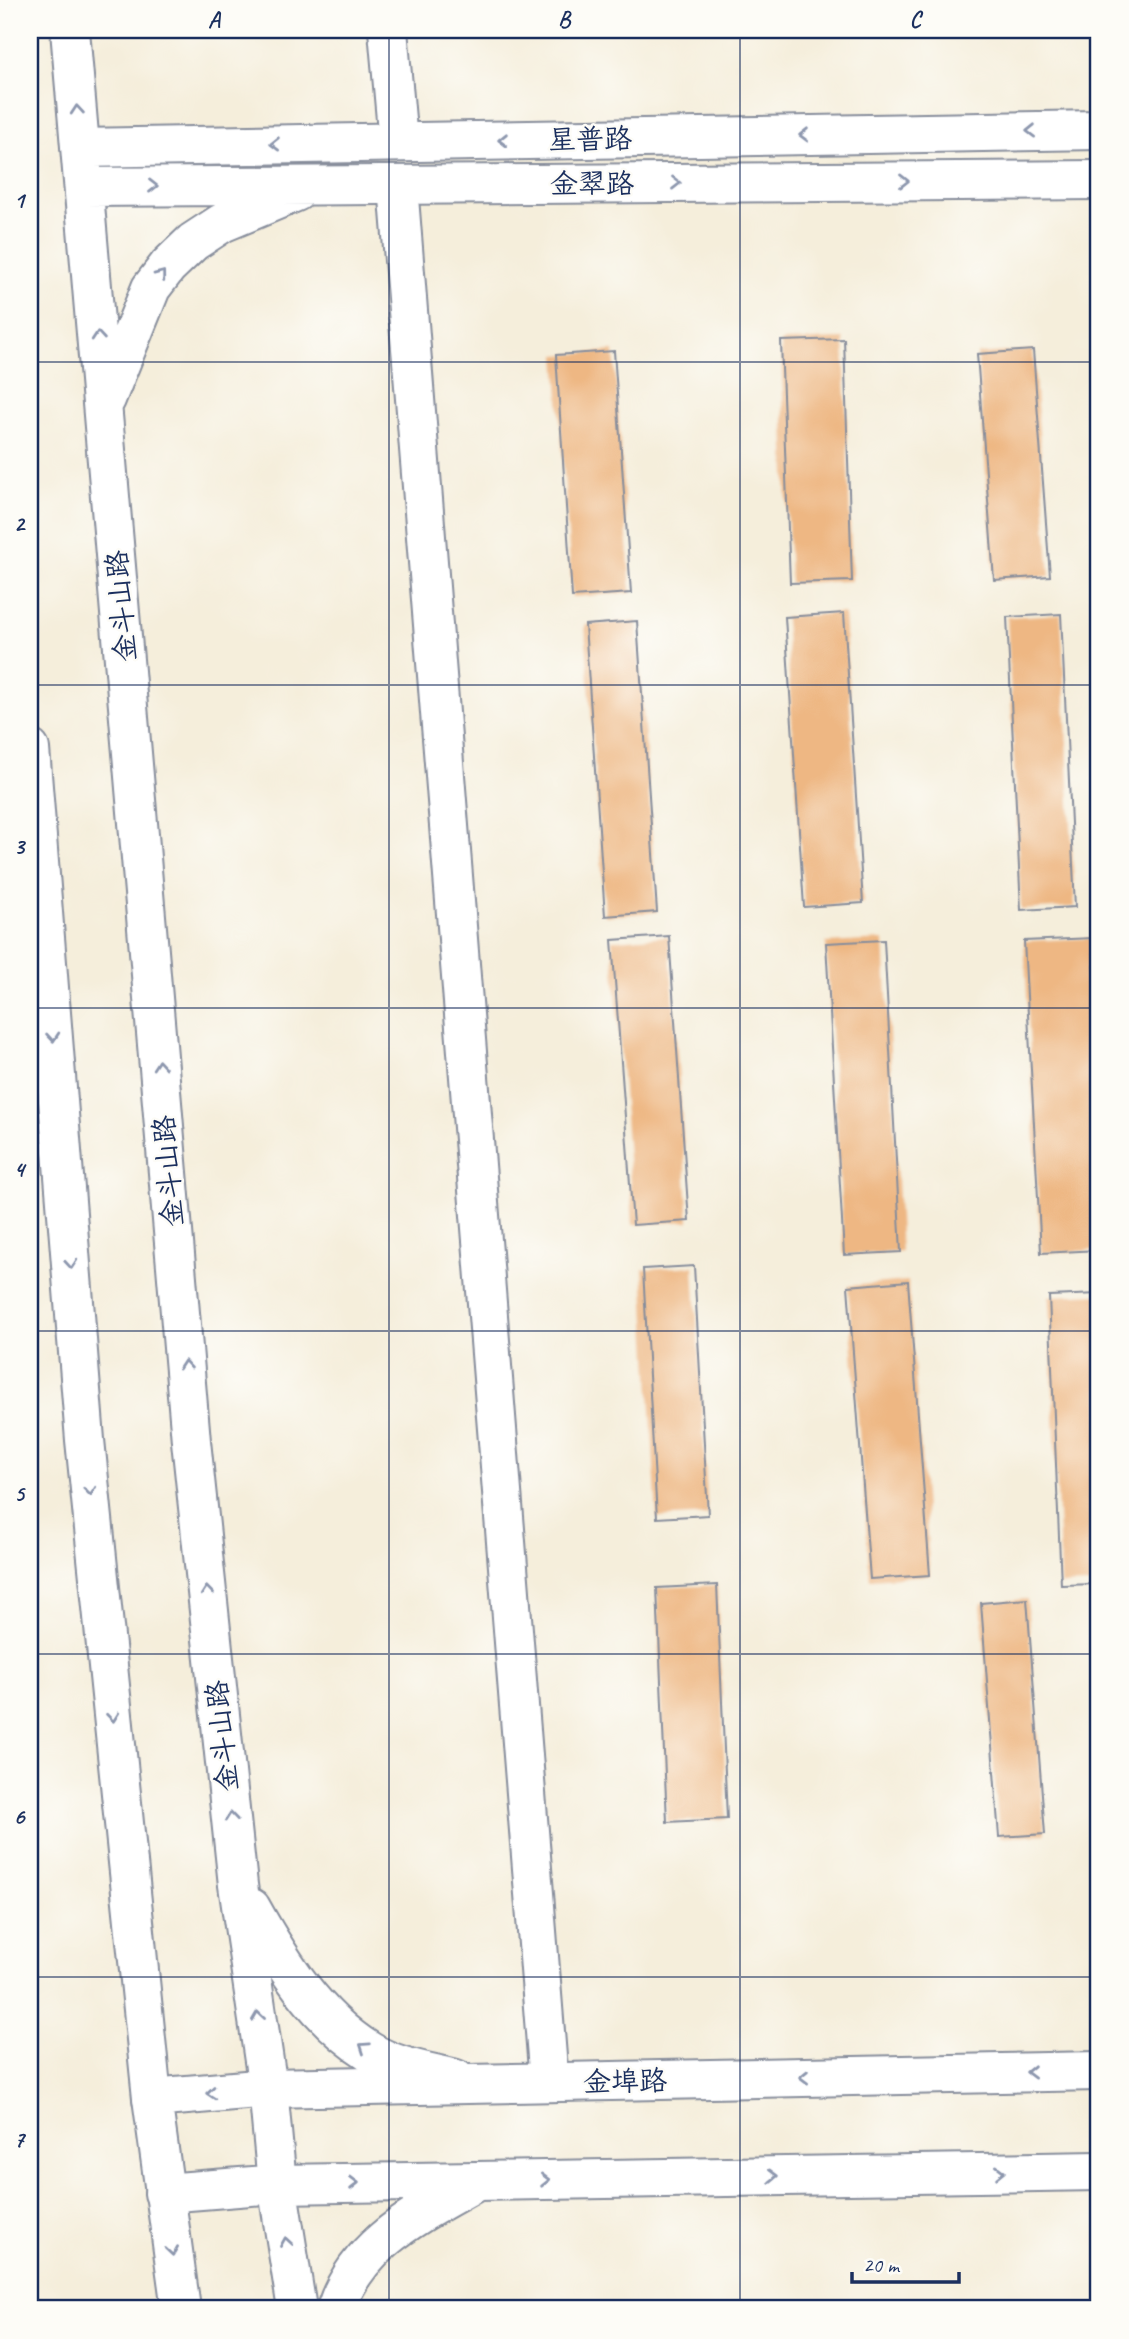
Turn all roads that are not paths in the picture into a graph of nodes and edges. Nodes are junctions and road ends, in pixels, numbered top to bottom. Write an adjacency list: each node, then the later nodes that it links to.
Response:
1 (70, 30): 5 (main road, 金斗山路, one-way to 1)
2 (388, 30): 4 (main road)
3 (1099, 130): 4 (main road, 星普路, one-way to 4)
4 (398, 142): 5 (main road, 星普路, one-way to 5)
5 (80, 148): 9 (main road, 金斗山路)
6 (1099, 180): 8 (main road, 金翠路, one-way to 6)
7 (314, 185): 8 (main road, 金翠路); 9 (main road, 金翠路, one-way to 7); 10 (main road, one-way to 7)
8 (398, 185): 14 (main road)
9 (85, 187): 10 (main road, 金斗山路, one-way to 9)
10 (104, 404): 12 (main road, 金斗山路, one-way to 10)
11 (30, 749): 17 (main road, one-way to 17)
12 (238, 1885): 15 (main road, one-way to 12); 16 (main road, 金斗山路, one-way to 12)
13 (1099, 2071): 14 (main road, 金埠路, one-way to 14)
14 (548, 2082): 15 (main road, 金埠路)
15 (475, 2084): 16 (main road, 金埠路)
16 (268, 2088): 17 (main road, 金埠路, one-way to 17); 20 (main road, 金斗山路)
17 (152, 2098): 21 (main road)
18 (1099, 2171): 19 (main road, one-way to 18)
19 (477, 2181): 20 (main road, one-way to 19); 24 (main road)
20 (277, 2185): 21 (main road); 23 (main road, 金斗山路, one-way to 20)
21 (164, 2193): 22 (main road, one-way to 22)
22 (181, 2309)
23 (298, 2309)
24 (336, 2309)

